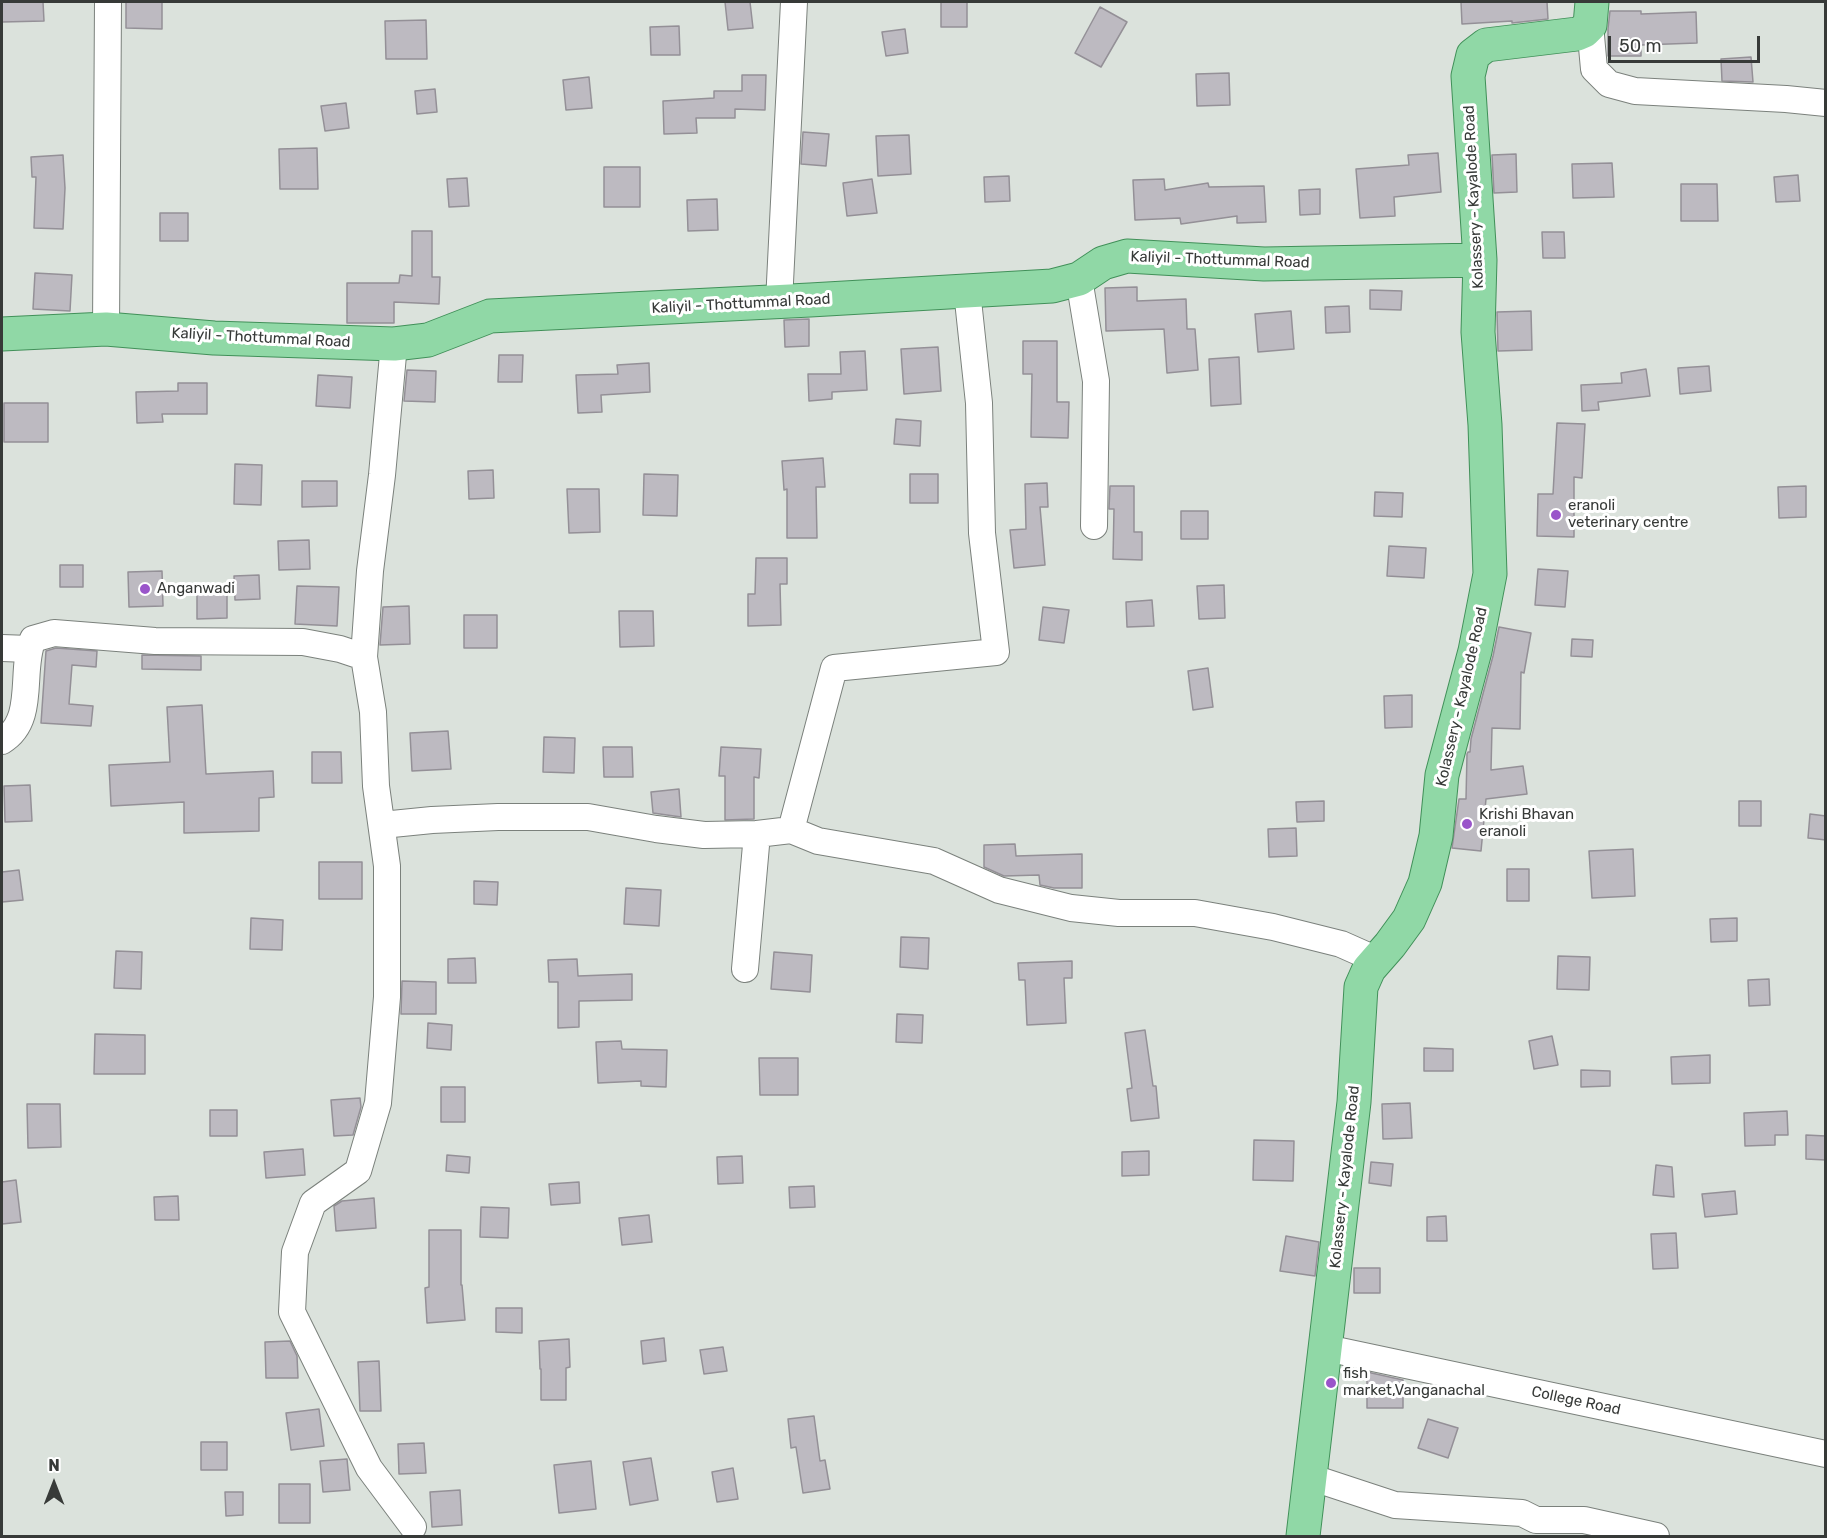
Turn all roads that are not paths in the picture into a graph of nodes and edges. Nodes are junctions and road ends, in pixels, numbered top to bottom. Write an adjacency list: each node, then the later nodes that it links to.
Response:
1 (108, 2): 9 (street)
2 (794, 2): 8 (street)
3 (1591, 13): 4 (street); 5 (main road, Kolassery - Kayalode Road)
4 (1826, 103)
5 (1480, 261): 6 (main road, Kaliyil - Thottummal Road); 20 (main road, Kolassery - Kayalode Road)
6 (1079, 279): 7 (main road, Kaliyil - Thottummal Road); 12 (street)
7 (967, 291): 8 (main road, Kaliyil - Thottummal Road); 18 (street)
8 (778, 302): 11 (main road, Kaliyil - Thottummal Road)
9 (106, 329): 10 (main road, Kaliyil - Thottummal Road); 11 (main road, Kaliyil - Thottummal Road)
10 (2, 334)
11 (394, 344): 15 (street)
12 (1094, 526)
13 (2, 648): 14 (street)
14 (29, 649): 15 (street); 16 (street)
15 (364, 657): 17 (street)
16 (2, 741)
17 (382, 825): 19 (street); 25 (street)
18 (791, 830): 19 (street); 20 (street)
19 (758, 834): 21 (street)
20 (1377, 960): 22 (main road, Kolassery - Kayalode Road)
21 (745, 969)
22 (1326, 1348): 23 (street, College Road); 24 (main road, Kolassery - Kayalode Road)
23 (1826, 1454)
24 (1310, 1477): 26 (main road, Kolassery - Kayalode Road); 27 (street)
25 (413, 1527)
26 (1303, 1536)
27 (1656, 1536)

